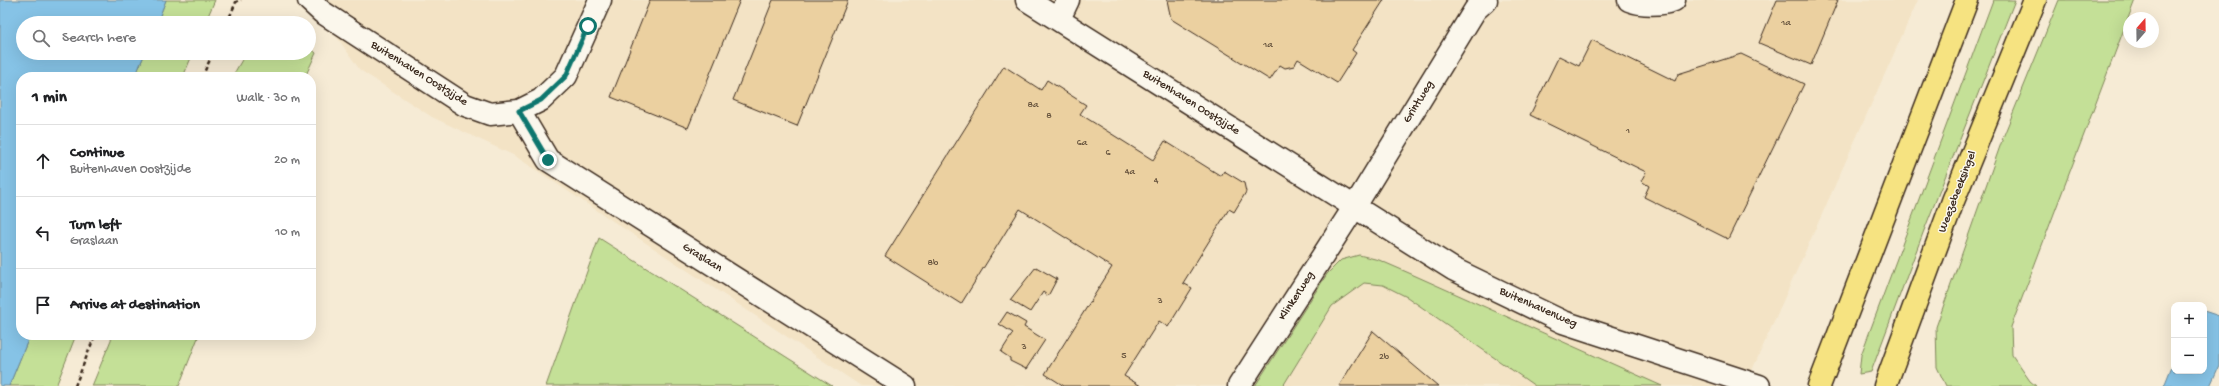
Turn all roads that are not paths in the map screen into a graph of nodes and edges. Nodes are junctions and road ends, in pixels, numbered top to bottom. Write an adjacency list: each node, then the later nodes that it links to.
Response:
1 (309, 0): 11 (street, Buitenhaven Oostzijde)
2 (600, 0): 11 (street, Buitenhaven Oostzijde)
3 (1027, 0): 10 (street, Buitenhaven Oostzijde)
4 (1068, 0): 10 (street)
5 (1486, 0): 12 (street, Grintweg)
6 (1629, 0): 7 (street)
7 (1674, 0)
8 (1967, 0): 16 (main road)
9 (2035, 0): 17 (main road, Weezebeeksingel)
10 (1059, 19): 12 (street, Buitenhaven Oostzijde)
11 (519, 111): 13 (street, Graslaan)
12 (1355, 206): 14 (street, Klinkerweg); 15 (street, Buitenhavenweg)
13 (905, 386)
14 (1239, 386)
15 (1759, 386)
16 (1819, 386)
17 (1885, 386)

